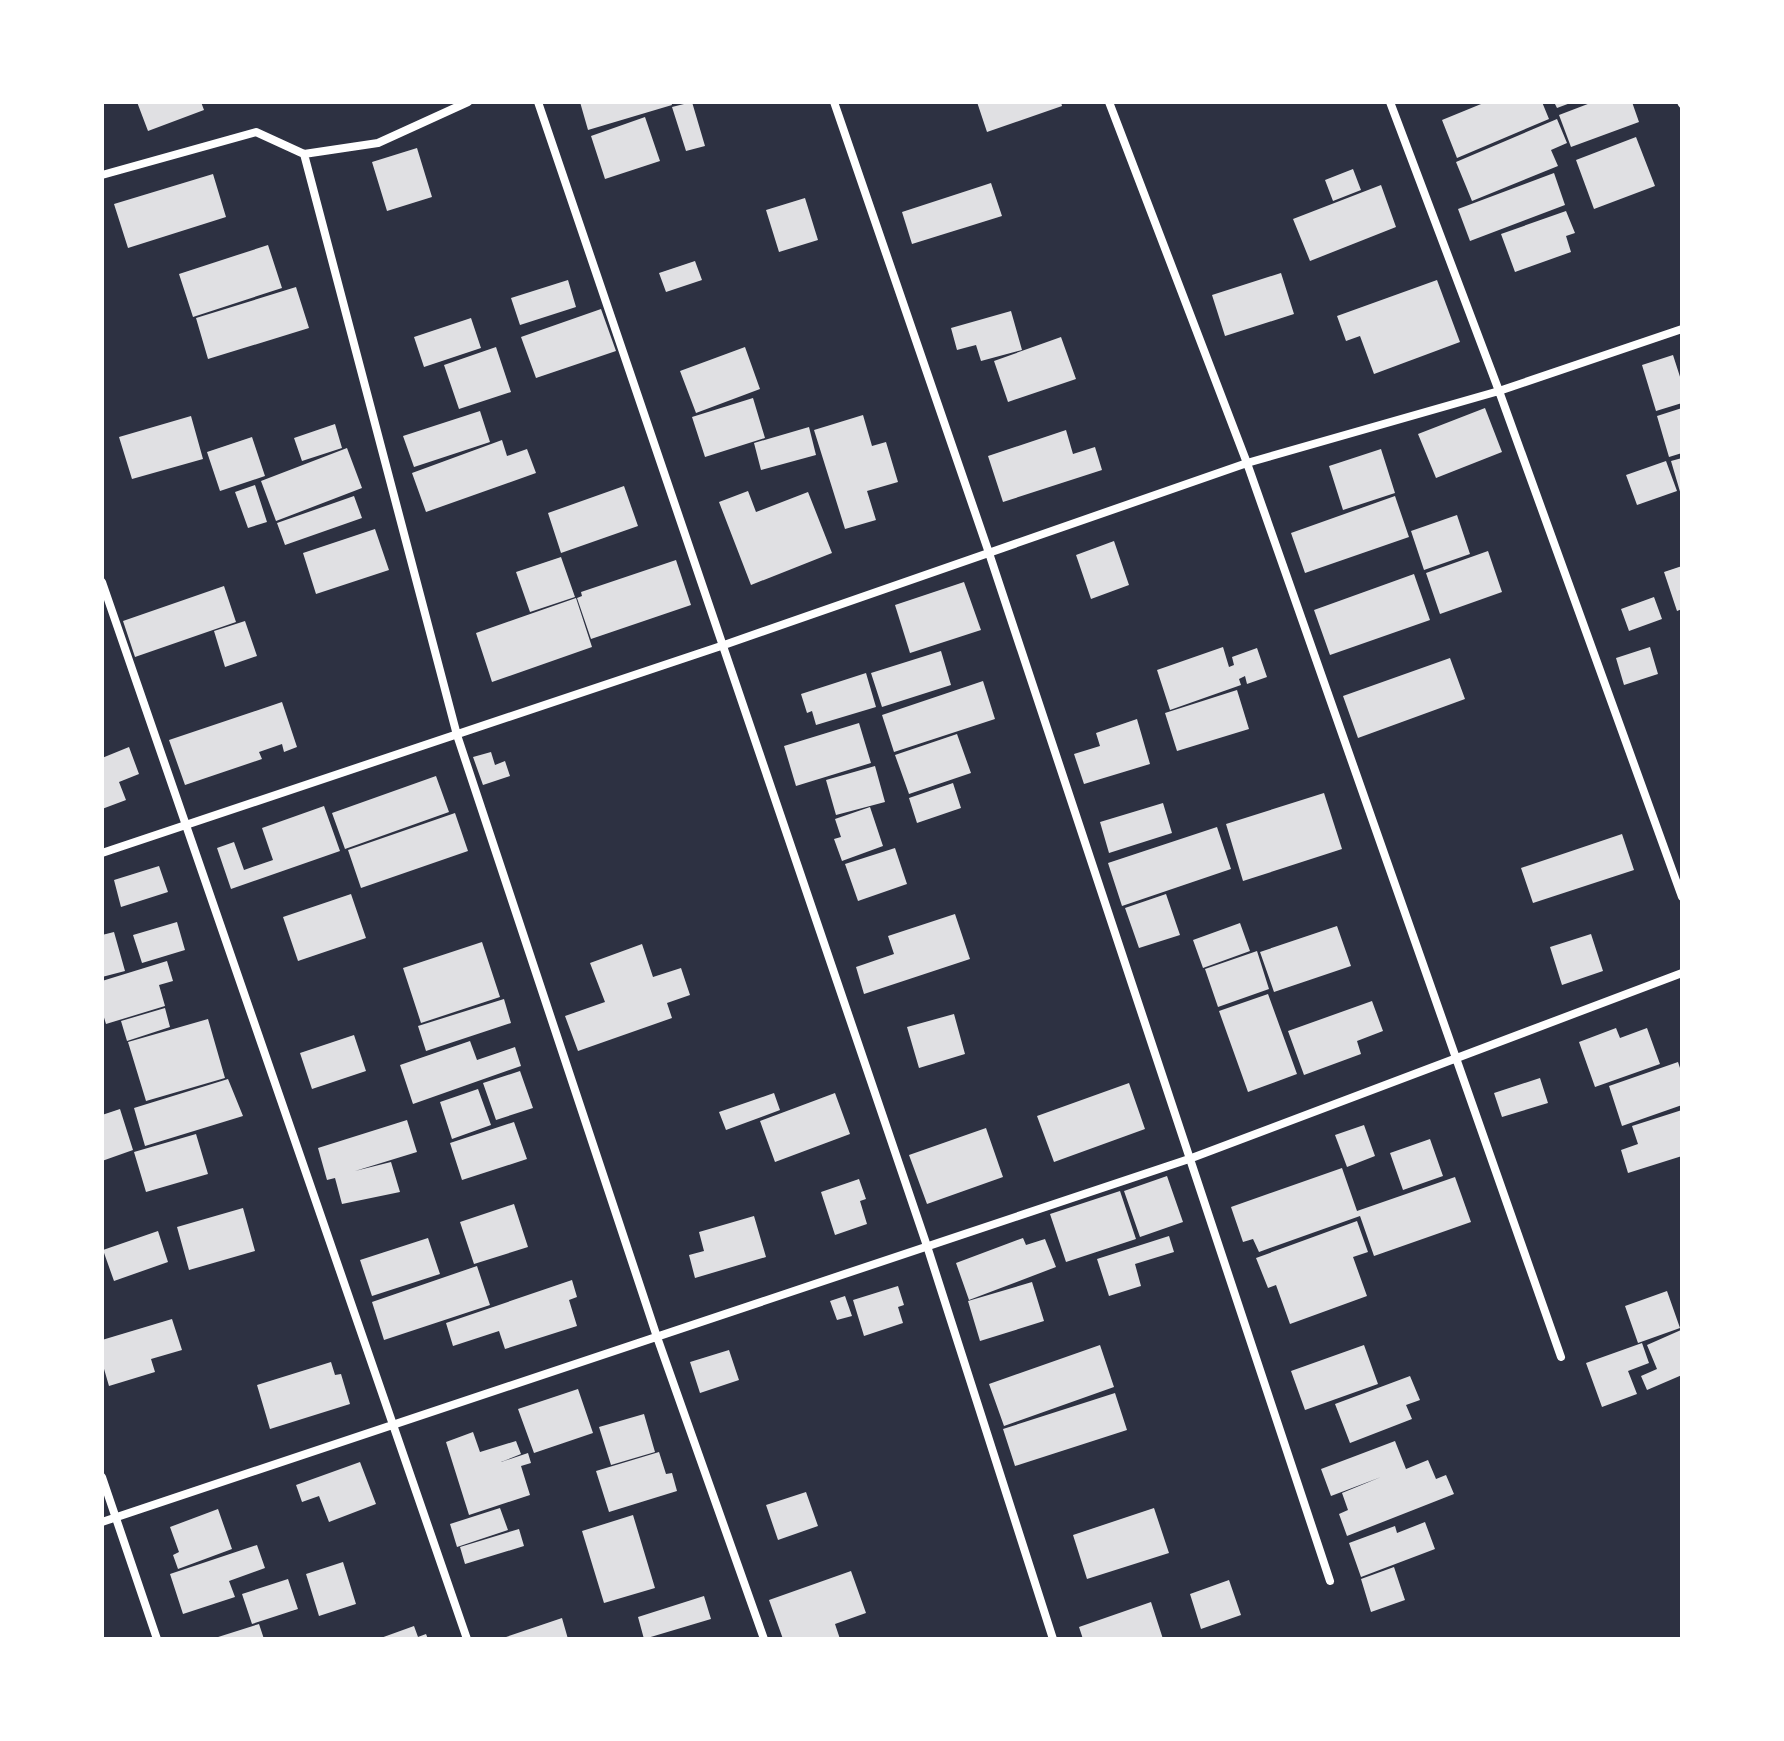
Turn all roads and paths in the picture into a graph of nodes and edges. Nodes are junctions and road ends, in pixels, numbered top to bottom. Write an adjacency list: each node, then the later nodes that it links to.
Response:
1 (468, 102): 6 (street)
2 (538, 102): 13 (street)
3 (834, 102): 11 (street)
4 (1109, 102): 10 (street)
5 (1390, 102): 9 (street)
6 (304, 154): 7 (street); 14 (street)
7 (102, 175)
8 (1682, 329): 9 (street)
9 (1499, 391): 10 (street); 17 (street)
10 (1247, 463): 11 (street); 19 (street)
11 (989, 553): 13 (street); 20 (street)
12 (102, 582): 15 (street)
13 (724, 645): 14 (street); 21 (street)
14 (457, 735): 15 (street); 22 (street)
15 (183, 826): 16 (street); 24 (street)
16 (102, 853)
17 (1682, 897)
18 (1682, 973): 19 (street)
19 (1458, 1057): 20 (street); 23 (street)
20 (1189, 1159): 21 (street); 28 (street)
21 (927, 1246): 22 (street); 32 (street)
22 (657, 1337): 24 (street); 31 (street)
23 (1561, 1357)
24 (392, 1423): 26 (street); 30 (street)
25 (102, 1477): 26 (street)
26 (116, 1517): 27 (street); 29 (street)
27 (102, 1522)
28 (1330, 1581)
29 (157, 1639)
30 (467, 1639)
31 (764, 1639)
32 (1053, 1639)

